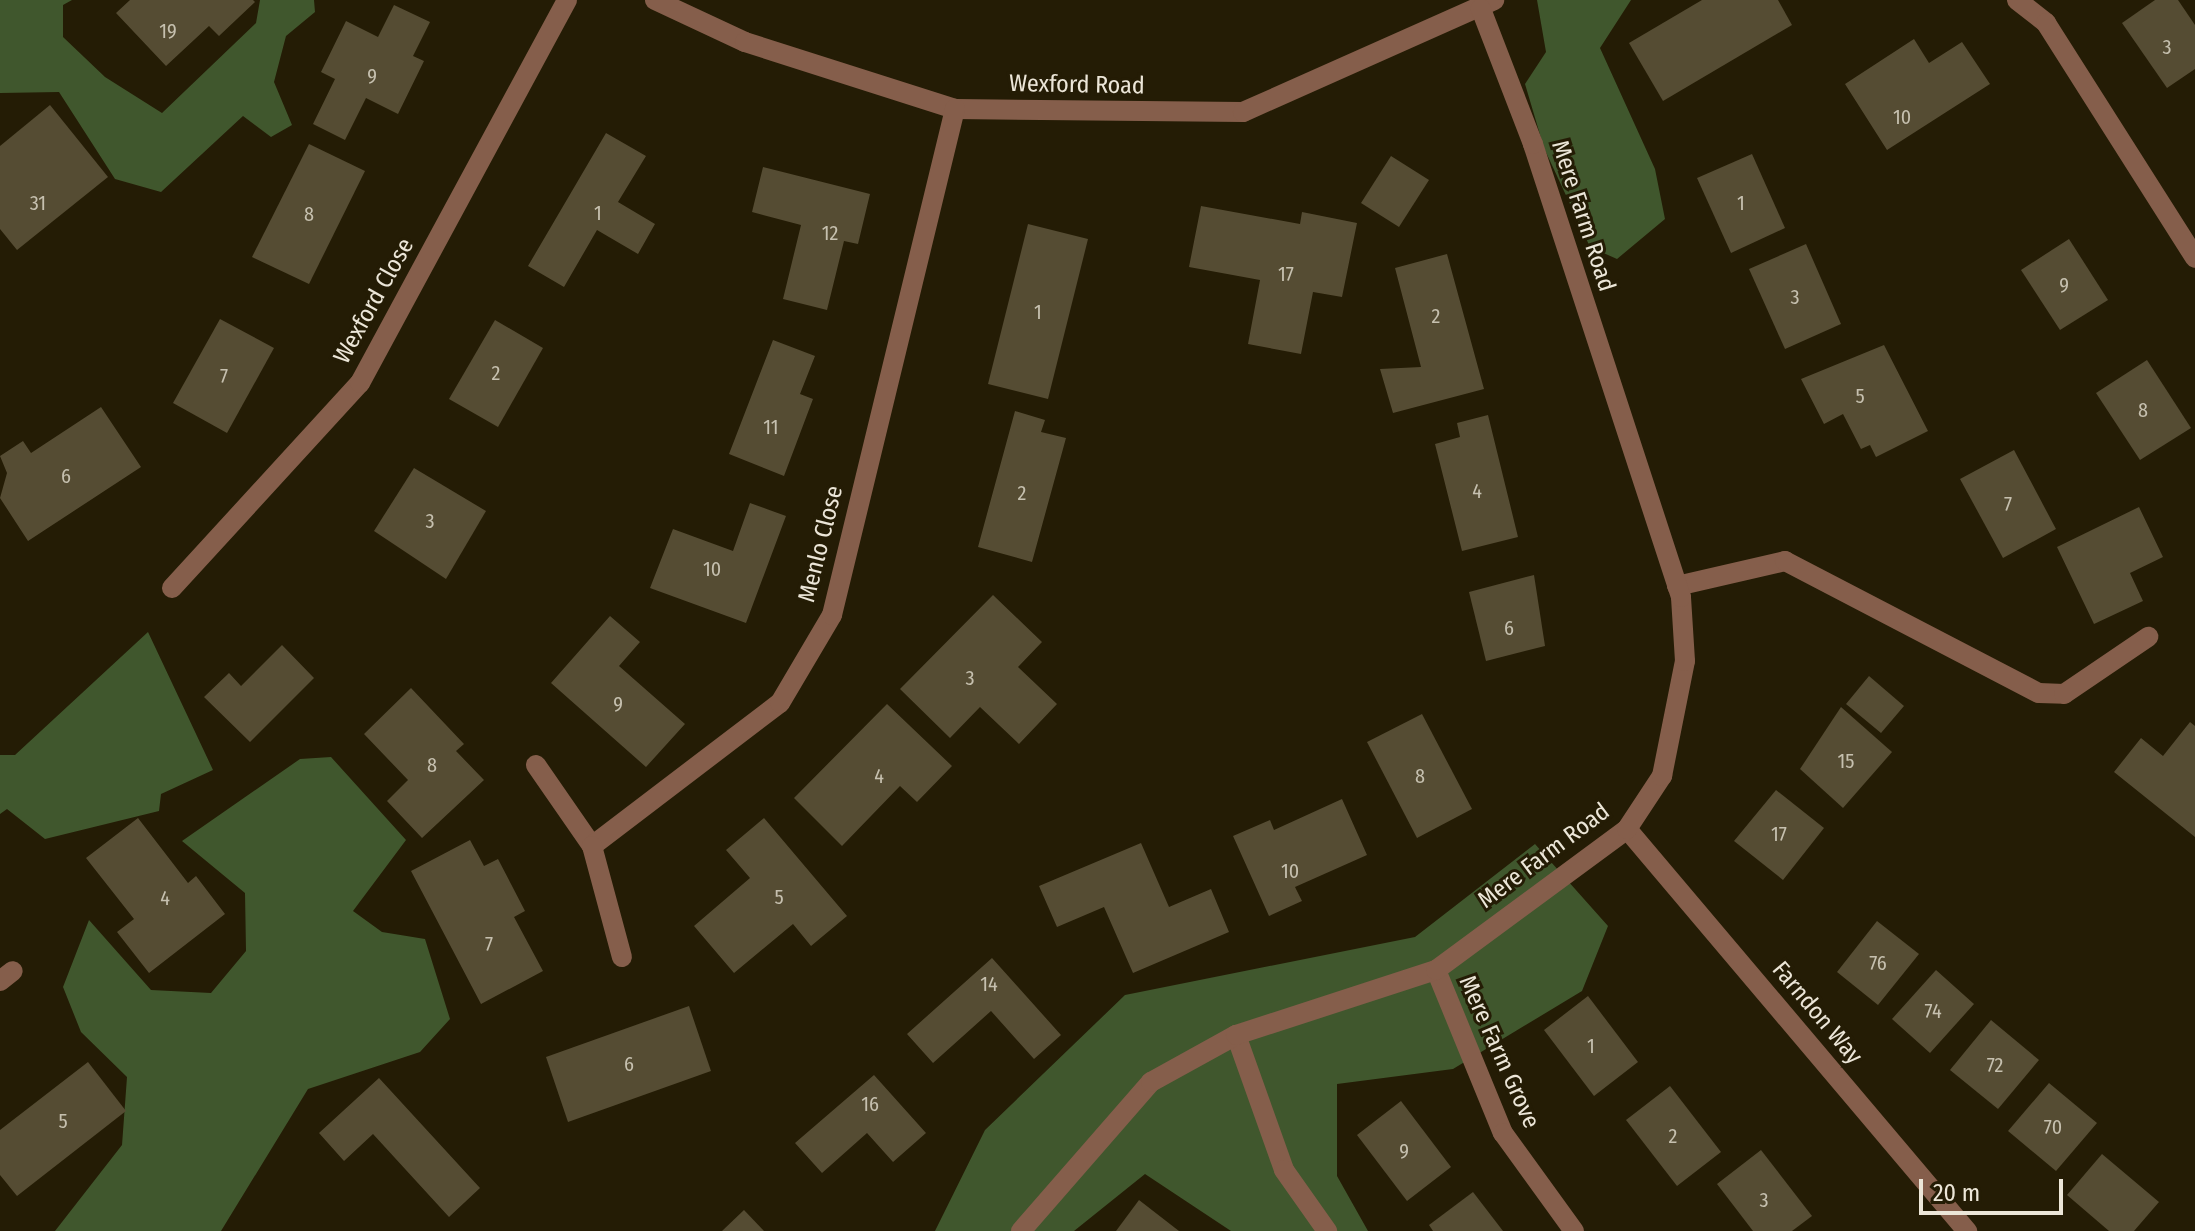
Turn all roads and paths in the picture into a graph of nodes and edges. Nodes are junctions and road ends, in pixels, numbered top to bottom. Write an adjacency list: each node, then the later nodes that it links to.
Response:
1 (567, 0): 8 (street, Wexford Close)
2 (655, 0): 5 (street, Wexford Road)
3 (2017, 0): 6 (street)
4 (1487, 4): 5 (street, Wexford Road); 7 (street, Mere Farm Road)
5 (955, 109): 12 (street, Menlo Close)
6 (2195, 258)
7 (1677, 586): 9 (street); 11 (street, Mere Farm Road)
8 (172, 588)
9 (2148, 637)
10 (536, 765): 12 (street)
11 (1627, 829): 14 (street, Mere Farm Road); 19 (street, Farndon Way)
12 (592, 846): 13 (street)
13 (622, 957)
14 (1436, 970): 15 (street, Mere Farm Road); 18 (street, Mere Farm Grove)
15 (1236, 1035): 16 (street, Mere Farm Road); 17 (street)
16 (1021, 1231)
17 (1327, 1231)
18 (1574, 1231)
19 (1967, 1231)

